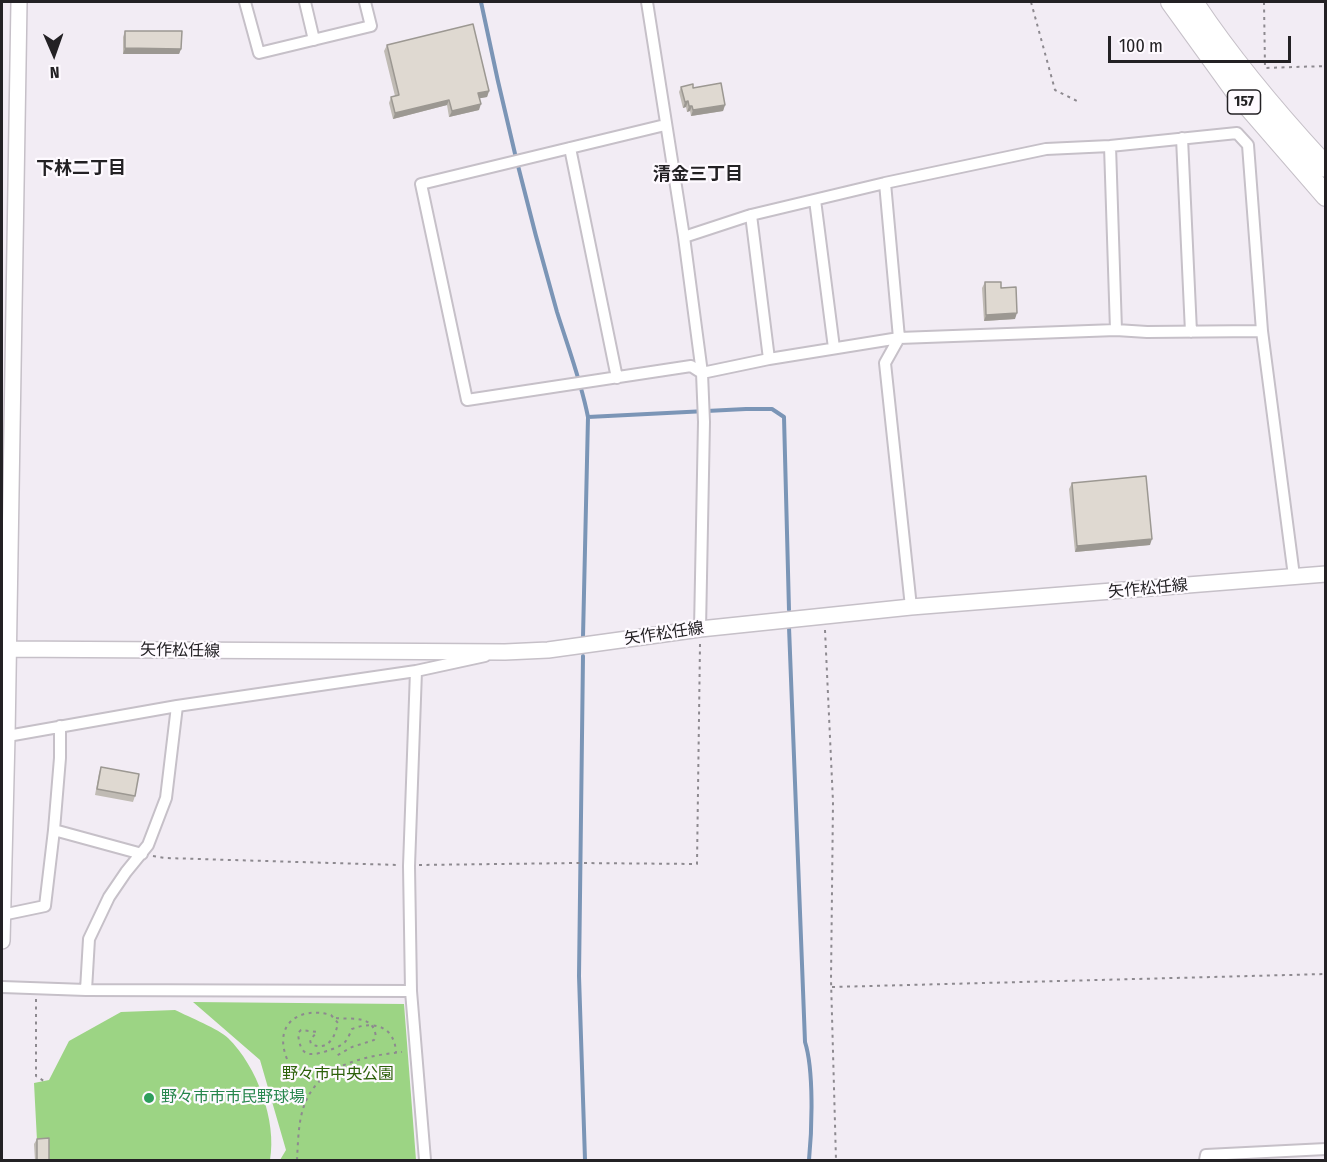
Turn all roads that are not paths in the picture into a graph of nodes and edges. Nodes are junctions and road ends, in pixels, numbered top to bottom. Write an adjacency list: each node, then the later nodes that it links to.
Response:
1 (19, 2): 31 (main road)
2 (245, 2): 8 (street)
3 (305, 2): 8 (street)
4 (365, 2): 8 (street)
5 (647, 2): 9 (street)
6 (1171, 2): 15 (highway, 157)
7 (1193, 2): 13 (highway, 157)
8 (314, 40)
9 (665, 125): 12 (street); 18 (street)
10 (1182, 138): 11 (street); 20 (street); 21 (street)
11 (1110, 146): 14 (street); 19 (street)
12 (570, 148): 26 (street); 26 (street)
13 (1326, 167)
14 (885, 183): 16 (street); 22 (street)
15 (1326, 196)
16 (815, 200): 17 (street); 23 (street)
17 (751, 215): 18 (street); 24 (street)
18 (684, 237): 25 (street)
19 (1116, 330): 21 (street); 22 (street)
20 (1262, 331): 21 (street); 28 (street)
21 (1191, 332)
22 (899, 338): 23 (street); 29 (street)
23 (834, 348): 24 (street)
24 (769, 359): 25 (street)
25 (702, 373): 26 (street); 30 (street)
26 (617, 378)
27 (1326, 574): 28 (main road, 矢作松任線)
28 (1294, 576): 29 (main road, 矢作松任線)
29 (911, 607): 30 (main road, 矢作松任線)
30 (700, 629): 32 (main road, 矢作松任線)
31 (4, 649): 32 (main road, 矢作松任線); 36 (main road)
32 (504, 652): 33 (street)
33 (416, 671): 34 (street); 43 (street)
34 (177, 706): 35 (street); 38 (street)
35 (60, 726): 36 (street); 37 (street)
36 (4, 736): 39 (main road)
37 (54, 830): 38 (street); 39 (street)
38 (142, 854): 42 (street)
39 (2, 915): 40 (main road)
40 (2, 941)
41 (2, 987): 42 (street)
42 (86, 990): 43 (street)
43 (411, 992): 46 (street)
44 (1326, 1149): 45 (street)
45 (1271, 1156): 47 (street)
46 (425, 1161)
47 (1205, 1161)

